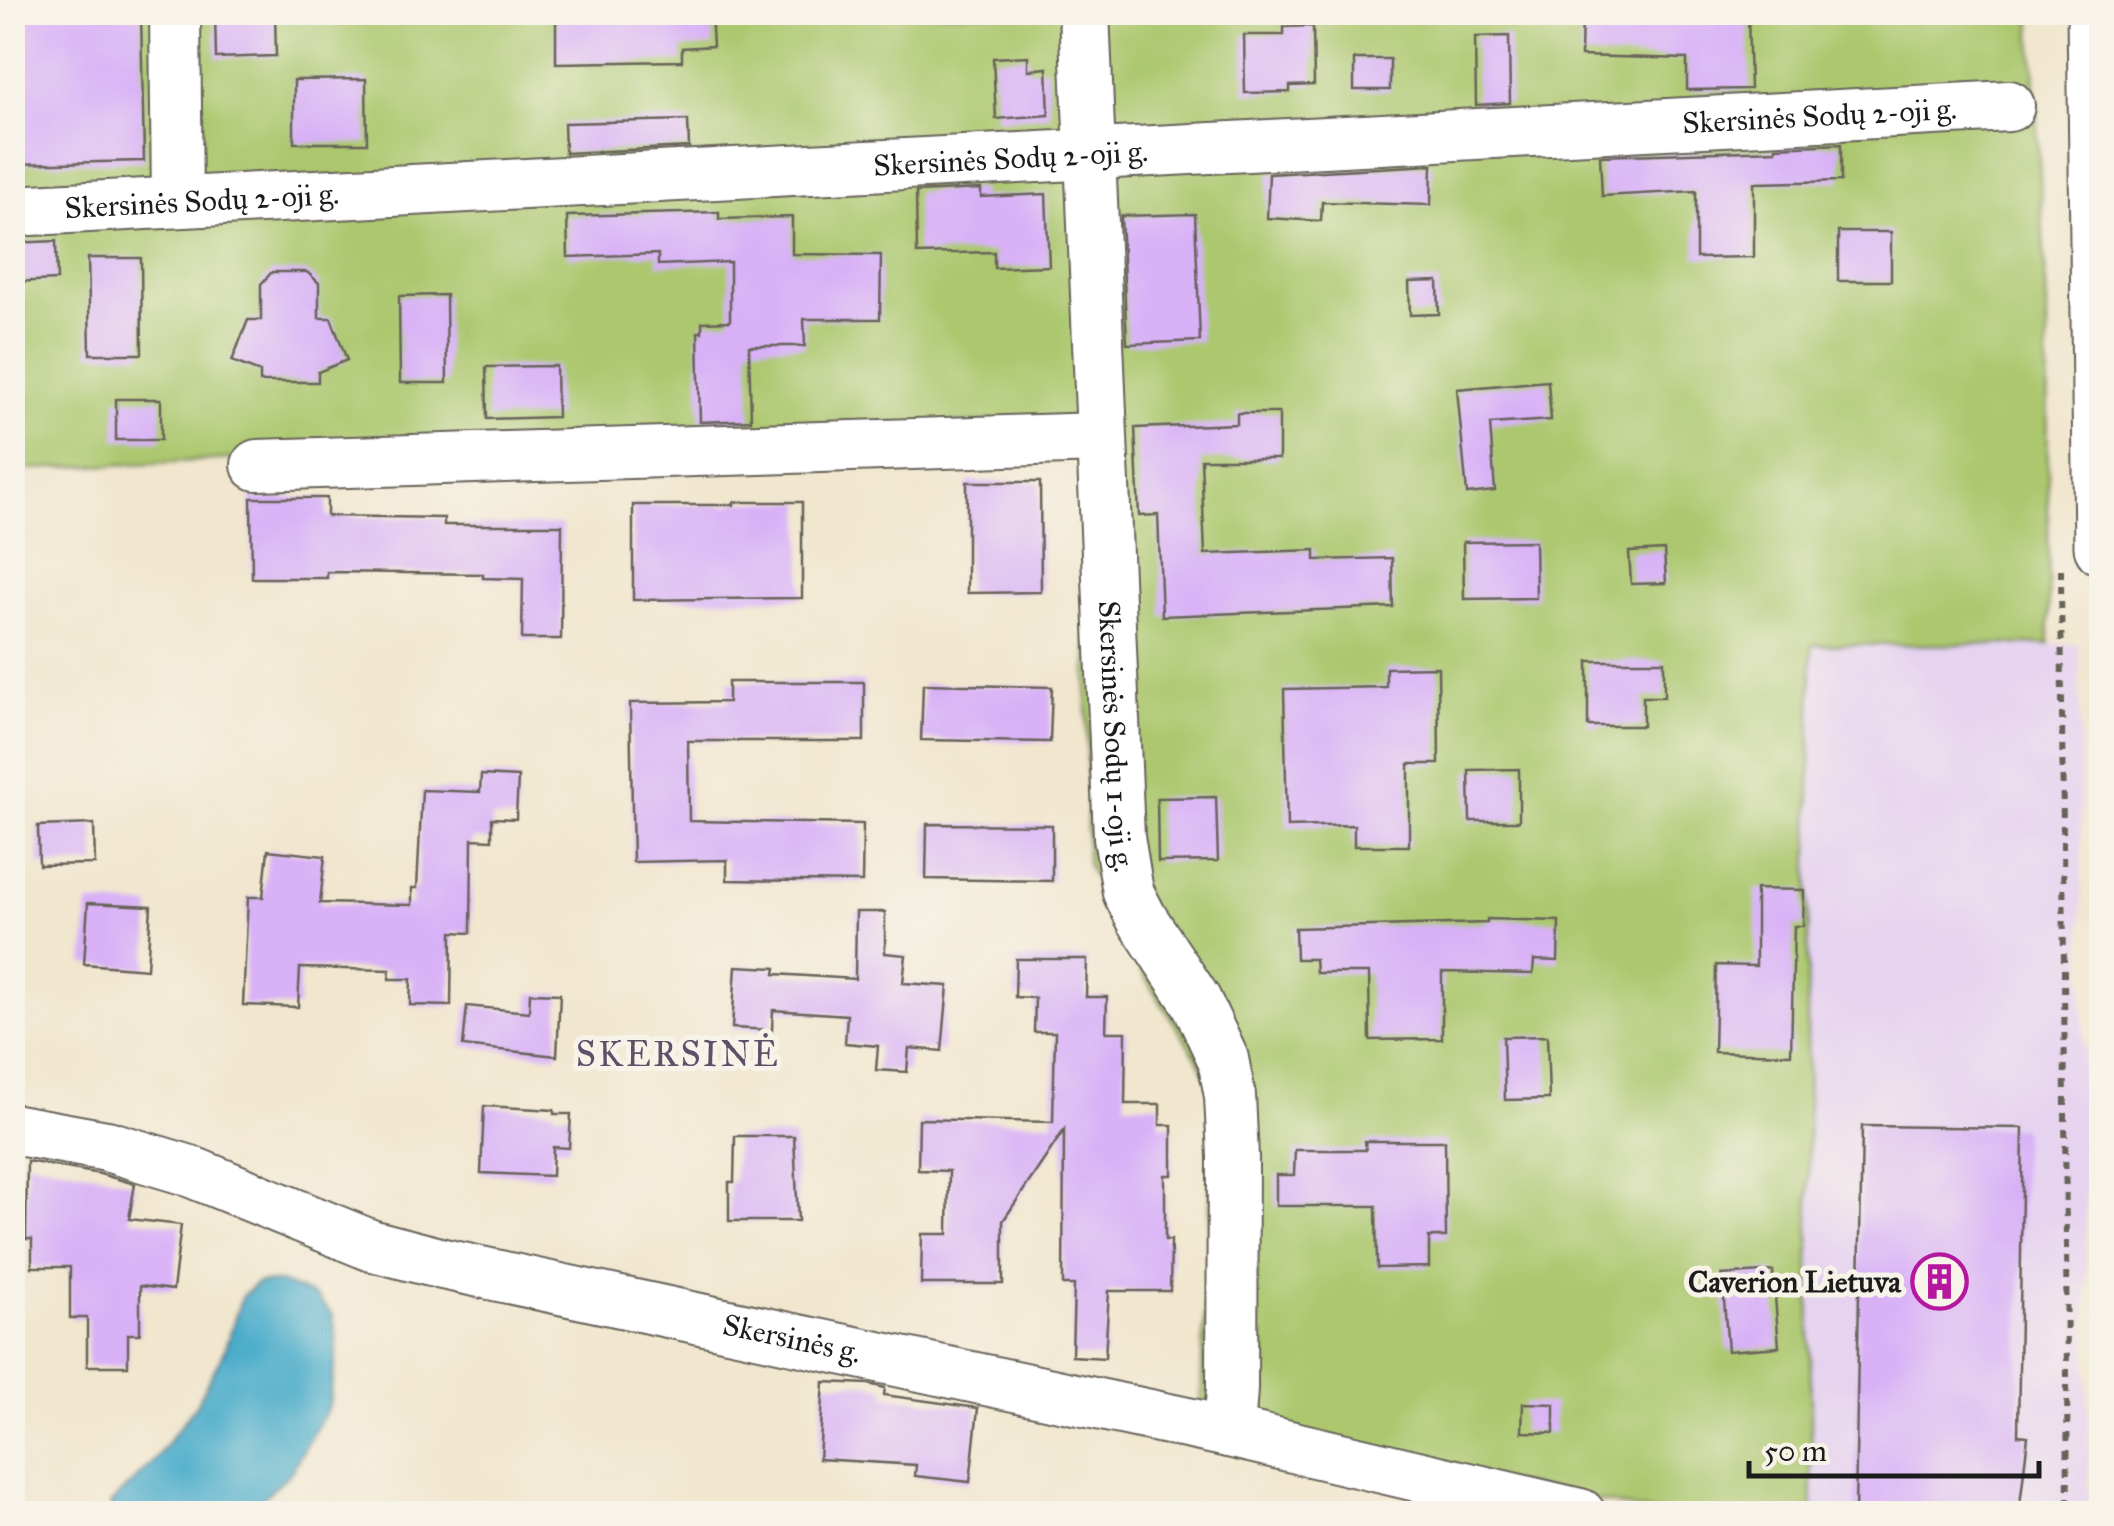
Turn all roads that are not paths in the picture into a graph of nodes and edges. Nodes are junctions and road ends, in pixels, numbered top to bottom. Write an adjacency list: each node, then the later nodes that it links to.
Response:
1 (175, 12): 6 (street)
2 (1084, 12): 5 (street, Skersinės Sodų 1-oji g.)
3 (2095, 12): 10 (highway)
4 (2009, 106): 5 (street, Skersinės Sodų 2-oji g.)
5 (1088, 154): 6 (street, Skersinės Sodų 2-oji g.); 8 (street, Skersinės Sodų 1-oji g.)
6 (177, 202): 7 (street, Skersinės Sodų 2-oji g.)
7 (12, 211)
8 (1100, 438): 9 (street); 12 (street, Skersinės Sodų 1-oji g.)
9 (257, 466)
10 (2081, 552)
11 (12, 1129): 12 (street, Skersinės g.)
12 (1229, 1432): 13 (street, Skersinės g.)
13 (1580, 1514)

